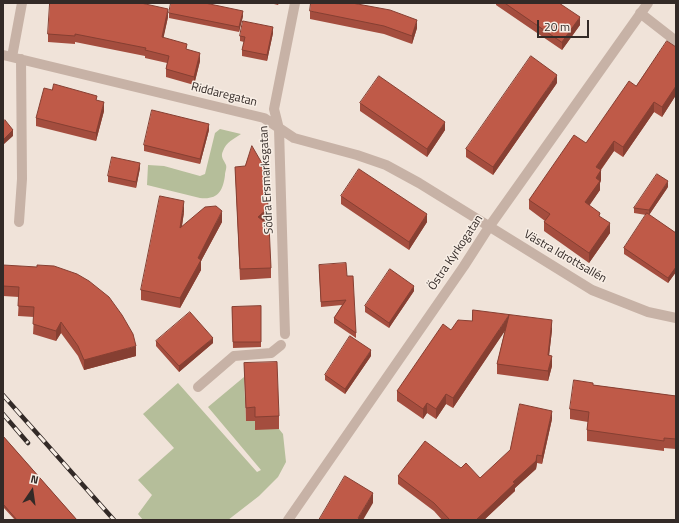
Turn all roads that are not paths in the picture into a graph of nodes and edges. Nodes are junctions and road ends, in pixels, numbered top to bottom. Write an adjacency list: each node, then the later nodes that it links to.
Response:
1 (22, 3): 6 (street)
2 (295, 3): 7 (street, Södra Ersmarksgatan)
3 (648, 3): 4 (street, Östra Kyrkogatan)
4 (640, 13): 5 (street); 9 (street, Östra Kyrkogatan)
5 (676, 41)
6 (12, 57): 7 (street, Riddaregatan); 8 (street)
7 (279, 129): 9 (street, Riddaregatan); 11 (street, Södra Ersmarksgatan)
8 (18, 222)
9 (489, 226): 10 (street, Västra Idrottsallén); 14 (street, Östra Kyrkogatan)
10 (676, 318)
11 (285, 334)
12 (281, 345): 13 (street)
13 (198, 387)
14 (288, 520)

